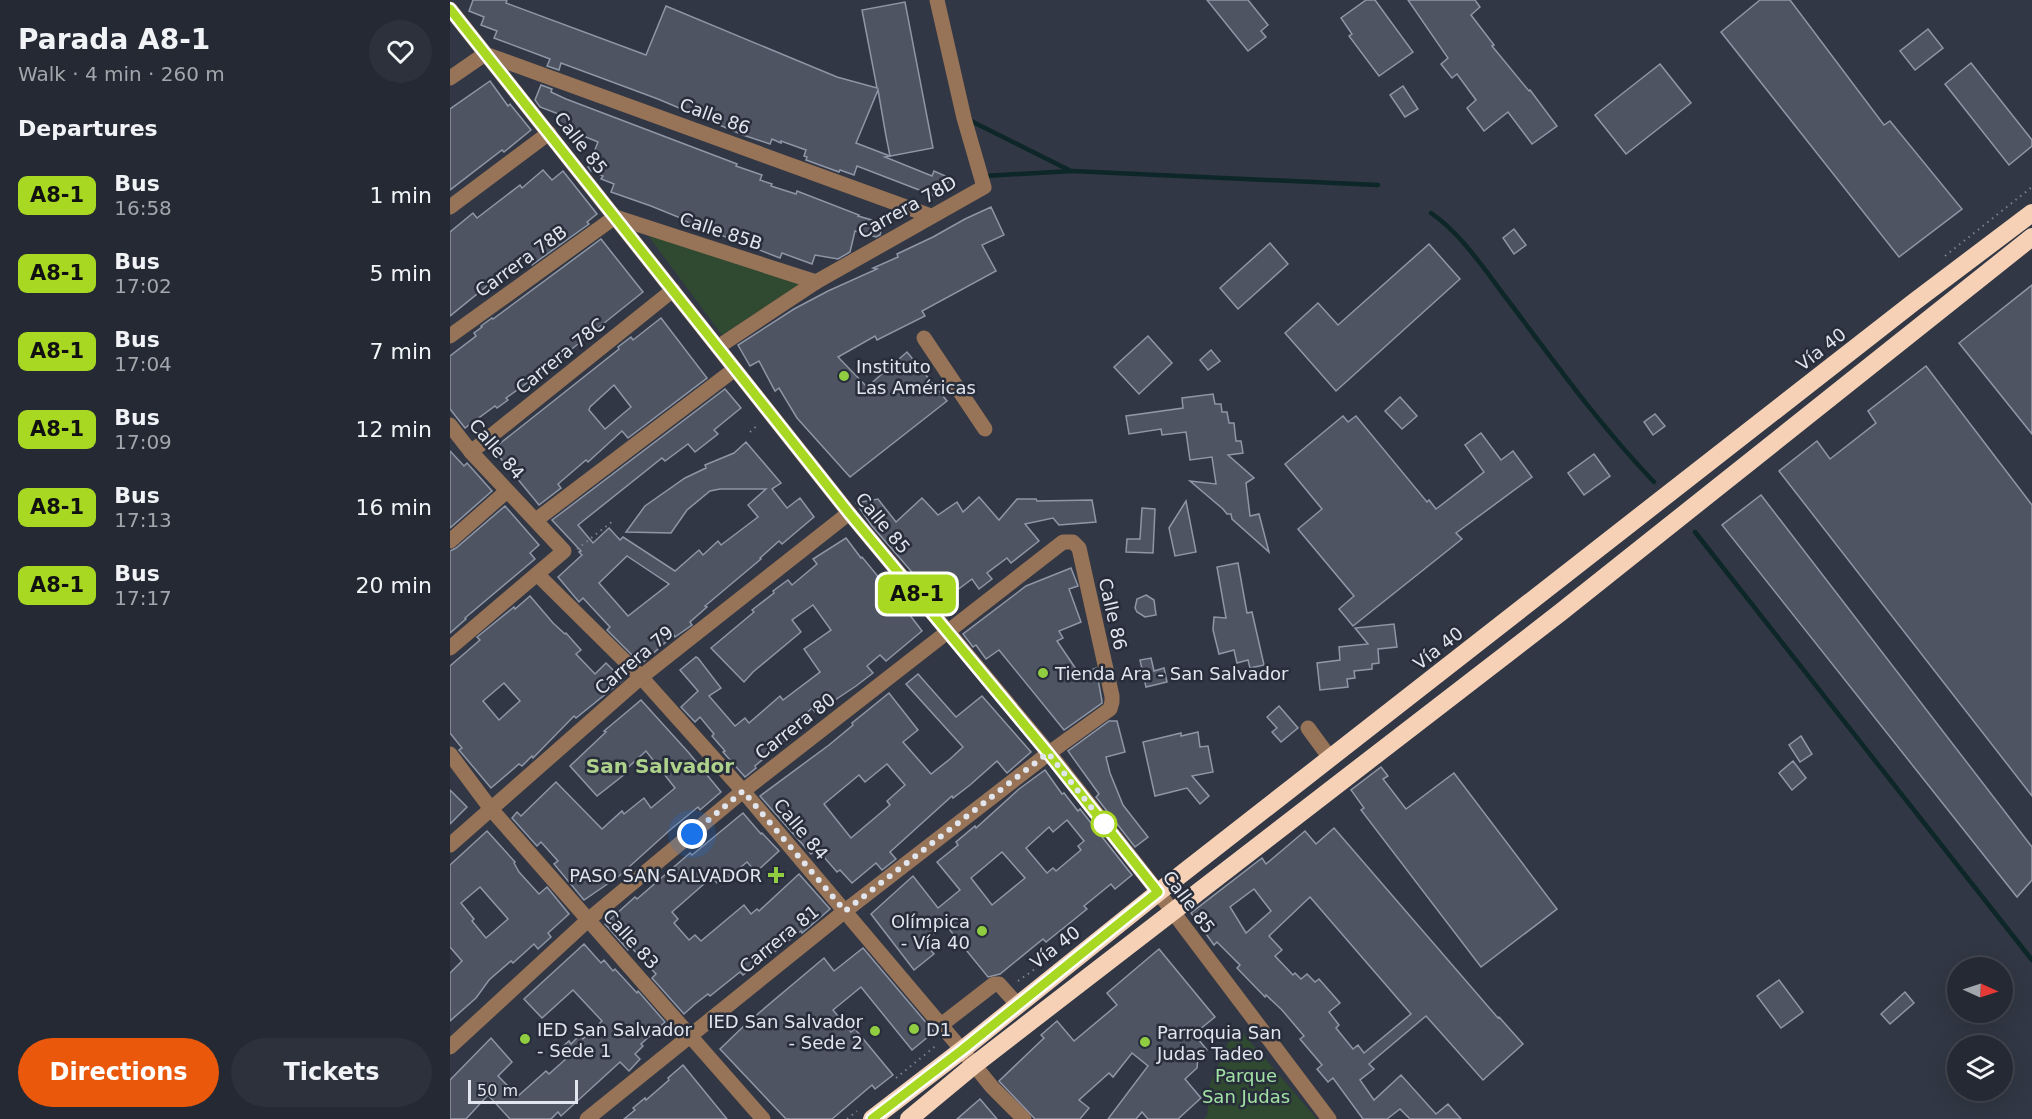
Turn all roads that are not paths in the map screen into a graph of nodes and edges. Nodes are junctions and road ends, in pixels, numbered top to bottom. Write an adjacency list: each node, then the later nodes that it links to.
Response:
1 (937, 0): 8 (street, Carrera 78D)
2 (450, 9): 3 (street, Calle 85)
3 (485, 54): 4 (street); 5 (street, Calle 85); 8 (street, Calle 86)
4 (450, 78)
5 (549, 133): 6 (street); 9 (street, Calle 85)
6 (450, 207)
7 (2032, 213): 13 (highway, Vía 40)
8 (931, 216): 11 (street, Carrera 78D)
9 (615, 217): 11 (street, Calle 85B); 12 (street, Calle 85); 15 (street, Carrera 78B)
10 (2032, 237): 14 (highway)
11 (816, 282): 17 (street, Carrera 78D)
12 (673, 290): 17 (street, Calle 85); 21 (street, Carrera 78C)
13 (1914, 302): 14 (street); 35 (highway, Vía 40)
14 (1928, 320): 41 (highway)
15 (450, 336)
16 (924, 338): 20 (street)
17 (718, 347): 18 (street, Calle 85)
18 (735, 369): 23 (street, Calle 85); 24 (street)
19 (450, 425): 21 (street, Calle 84)
20 (985, 429)
21 (471, 452): 22 (street, Calle 84)
22 (507, 491): 24 (street, Calle 84); 25 (street)
23 (849, 513): 28 (street, Calle 85); 30 (street, Carrera 79)
24 (536, 520): 27 (street, Calle 84)
25 (450, 541)
26 (1064, 542): 28 (street, Carrera 80); 31 (street, Calle 86)
27 (537, 574): 29 (street); 30 (street, Calle 84)
28 (948, 632): 33 (street, Calle 85); 36 (street, Carrera 80)
29 (450, 648)
30 (641, 677): 36 (street, Calle 84); 37 (street, Carrera 79)
31 (1112, 706): 33 (street, Carrera 81)
32 (1308, 728): 35 (street)
33 (1048, 753): 39 (street, Calle 85); 40 (street, Carrera 81)
34 (450, 754): 37 (street, Calle 83)
35 (1330, 758): 39 (highway, Vía 40)
36 (743, 791): 40 (street, Calle 84); 42 (street, Carrera 80)
37 (491, 809): 38 (street, Carrera 79); 42 (street, Calle 83)
38 (450, 844)
39 (1158, 892): 41 (street, Calle 85); 43 (highway, Vía 40)
40 (845, 911): 44 (street, Calle 84); 45 (street, Carrera 81)
41 (1172, 912): 48 (highway); 54 (street, Calle 85)
42 (588, 920): 45 (street, Calle 83); 46 (street, Carrera 80)
43 (1017, 1004): 44 (street); 47 (highway, Vía 40)
44 (940, 1024): 47 (street, Calle 84)
45 (690, 1035): 49 (street, Carrera 81); 50 (street, Calle 83)
46 (450, 1047)
47 (962, 1050): 48 (street, Calle 84); 51 (highway, Vía 40)
48 (974, 1065): 52 (highway); 53 (street, Calle 84)
49 (587, 1119)
50 (763, 1119)
51 (872, 1119)
52 (909, 1119)
53 (1024, 1119)
54 (1329, 1119)

